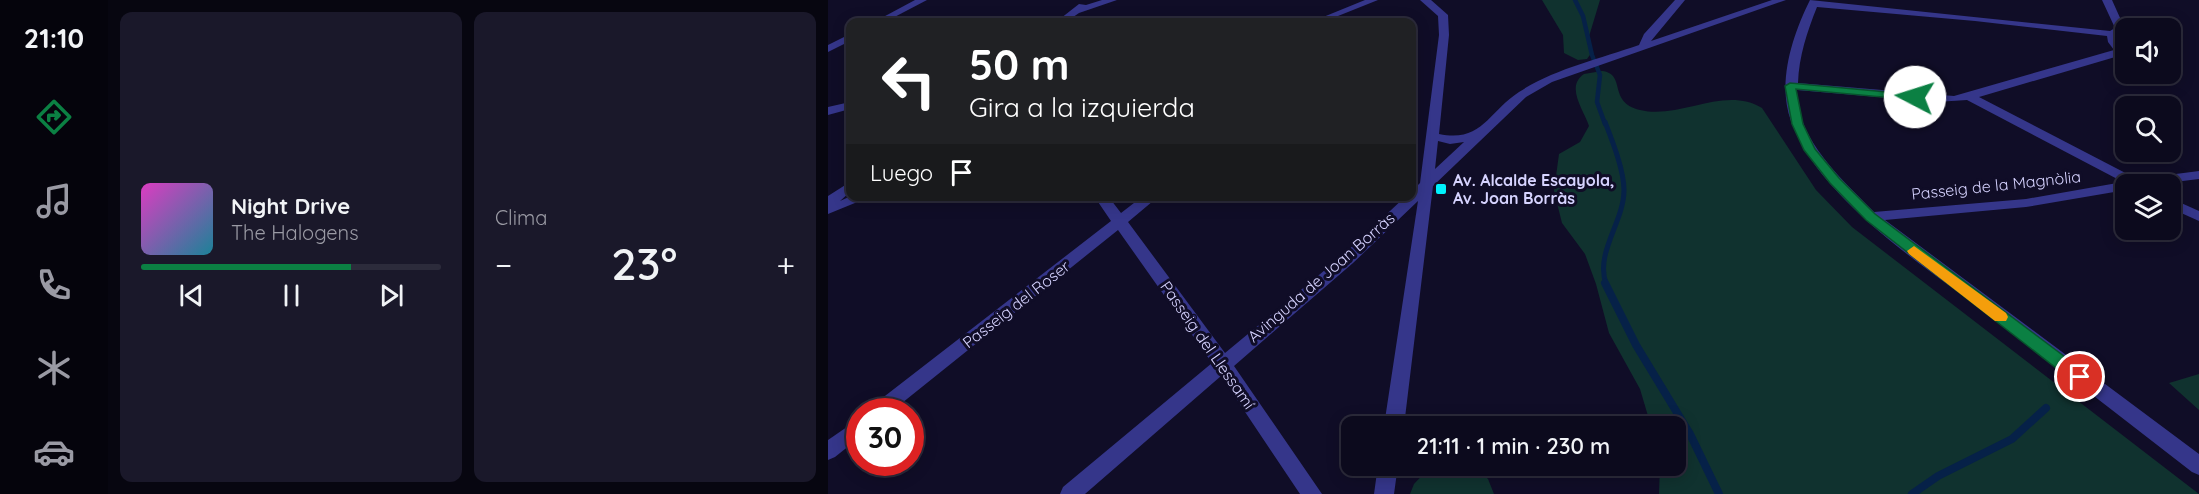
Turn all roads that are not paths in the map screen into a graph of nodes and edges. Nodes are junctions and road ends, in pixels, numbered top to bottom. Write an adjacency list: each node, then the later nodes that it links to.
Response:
1 (922, 0): 11 (street)
2 (1089, 0): 10 (street)
3 (1112, 0): 10 (street)
4 (1373, 0): 13 (street)
5 (1425, 0): 24 (street)
6 (1680, 0): 17 (street)
7 (1781, 0): 17 (street, Avinguda de Joan Borràs)
8 (2107, 0): 14 (street)
9 (1814, 2): 15 (street); 20 (street)
10 (1076, 11): 12 (street)
11 (887, 18)
12 (1067, 18)
13 (1326, 18)
14 (2115, 28)
15 (2115, 32)
16 (846, 40): 18 (street)
17 (1644, 46): 25 (street, Avinguda de Joan Borràs)
18 (828, 49)
19 (2115, 54): 21 (street)
20 (1790, 86): 21 (street); 41 (street)
21 (1969, 96): 26 (street)
22 (846, 107): 23 (street)
23 (828, 111)
24 (1432, 136): 25 (street); 29 (street)
25 (1474, 137): 29 (street, Avinguda de Joan Borràs)
26 (2116, 174)
27 (2199, 175): 28 (street)
28 (2181, 178)
29 (1426, 183): 32 (street, Avinguda de Joan Borràs); 44 (street)
30 (2115, 188): 41 (street, Passeig de la Magnòlia)
31 (846, 189): 37 (street)
32 (1416, 193)
33 (852, 201): 39 (street)
34 (1105, 201): 43 (street, Passeig del Llessamí)
35 (1146, 201): 43 (street, Passeig del Roser)
36 (1407, 201): 40 (street, Avinguda de Joan Borràs)
37 (828, 203)
38 (2181, 208): 42 (street)
39 (828, 210)
40 (1392, 216): 44 (street); 45 (street, Avinguda de Joan Borràs)
41 (1870, 217): 50 (street)
42 (2199, 217)
43 (1120, 223): 45 (street, Passeig del Llessamí); 46 (street, Passeig del Roser)
44 (1422, 224): 47 (street)
45 (1222, 363): 52 (street, Avinguda de Joan Borràs); 53 (street, Passeig del Llessamí)
46 (896, 398)
47 (1395, 416)
48 (846, 436): 49 (street)
49 (828, 450)
50 (2199, 466)
51 (1386, 476): 54 (street)
52 (1070, 494)
53 (1312, 494)
54 (1384, 494)

